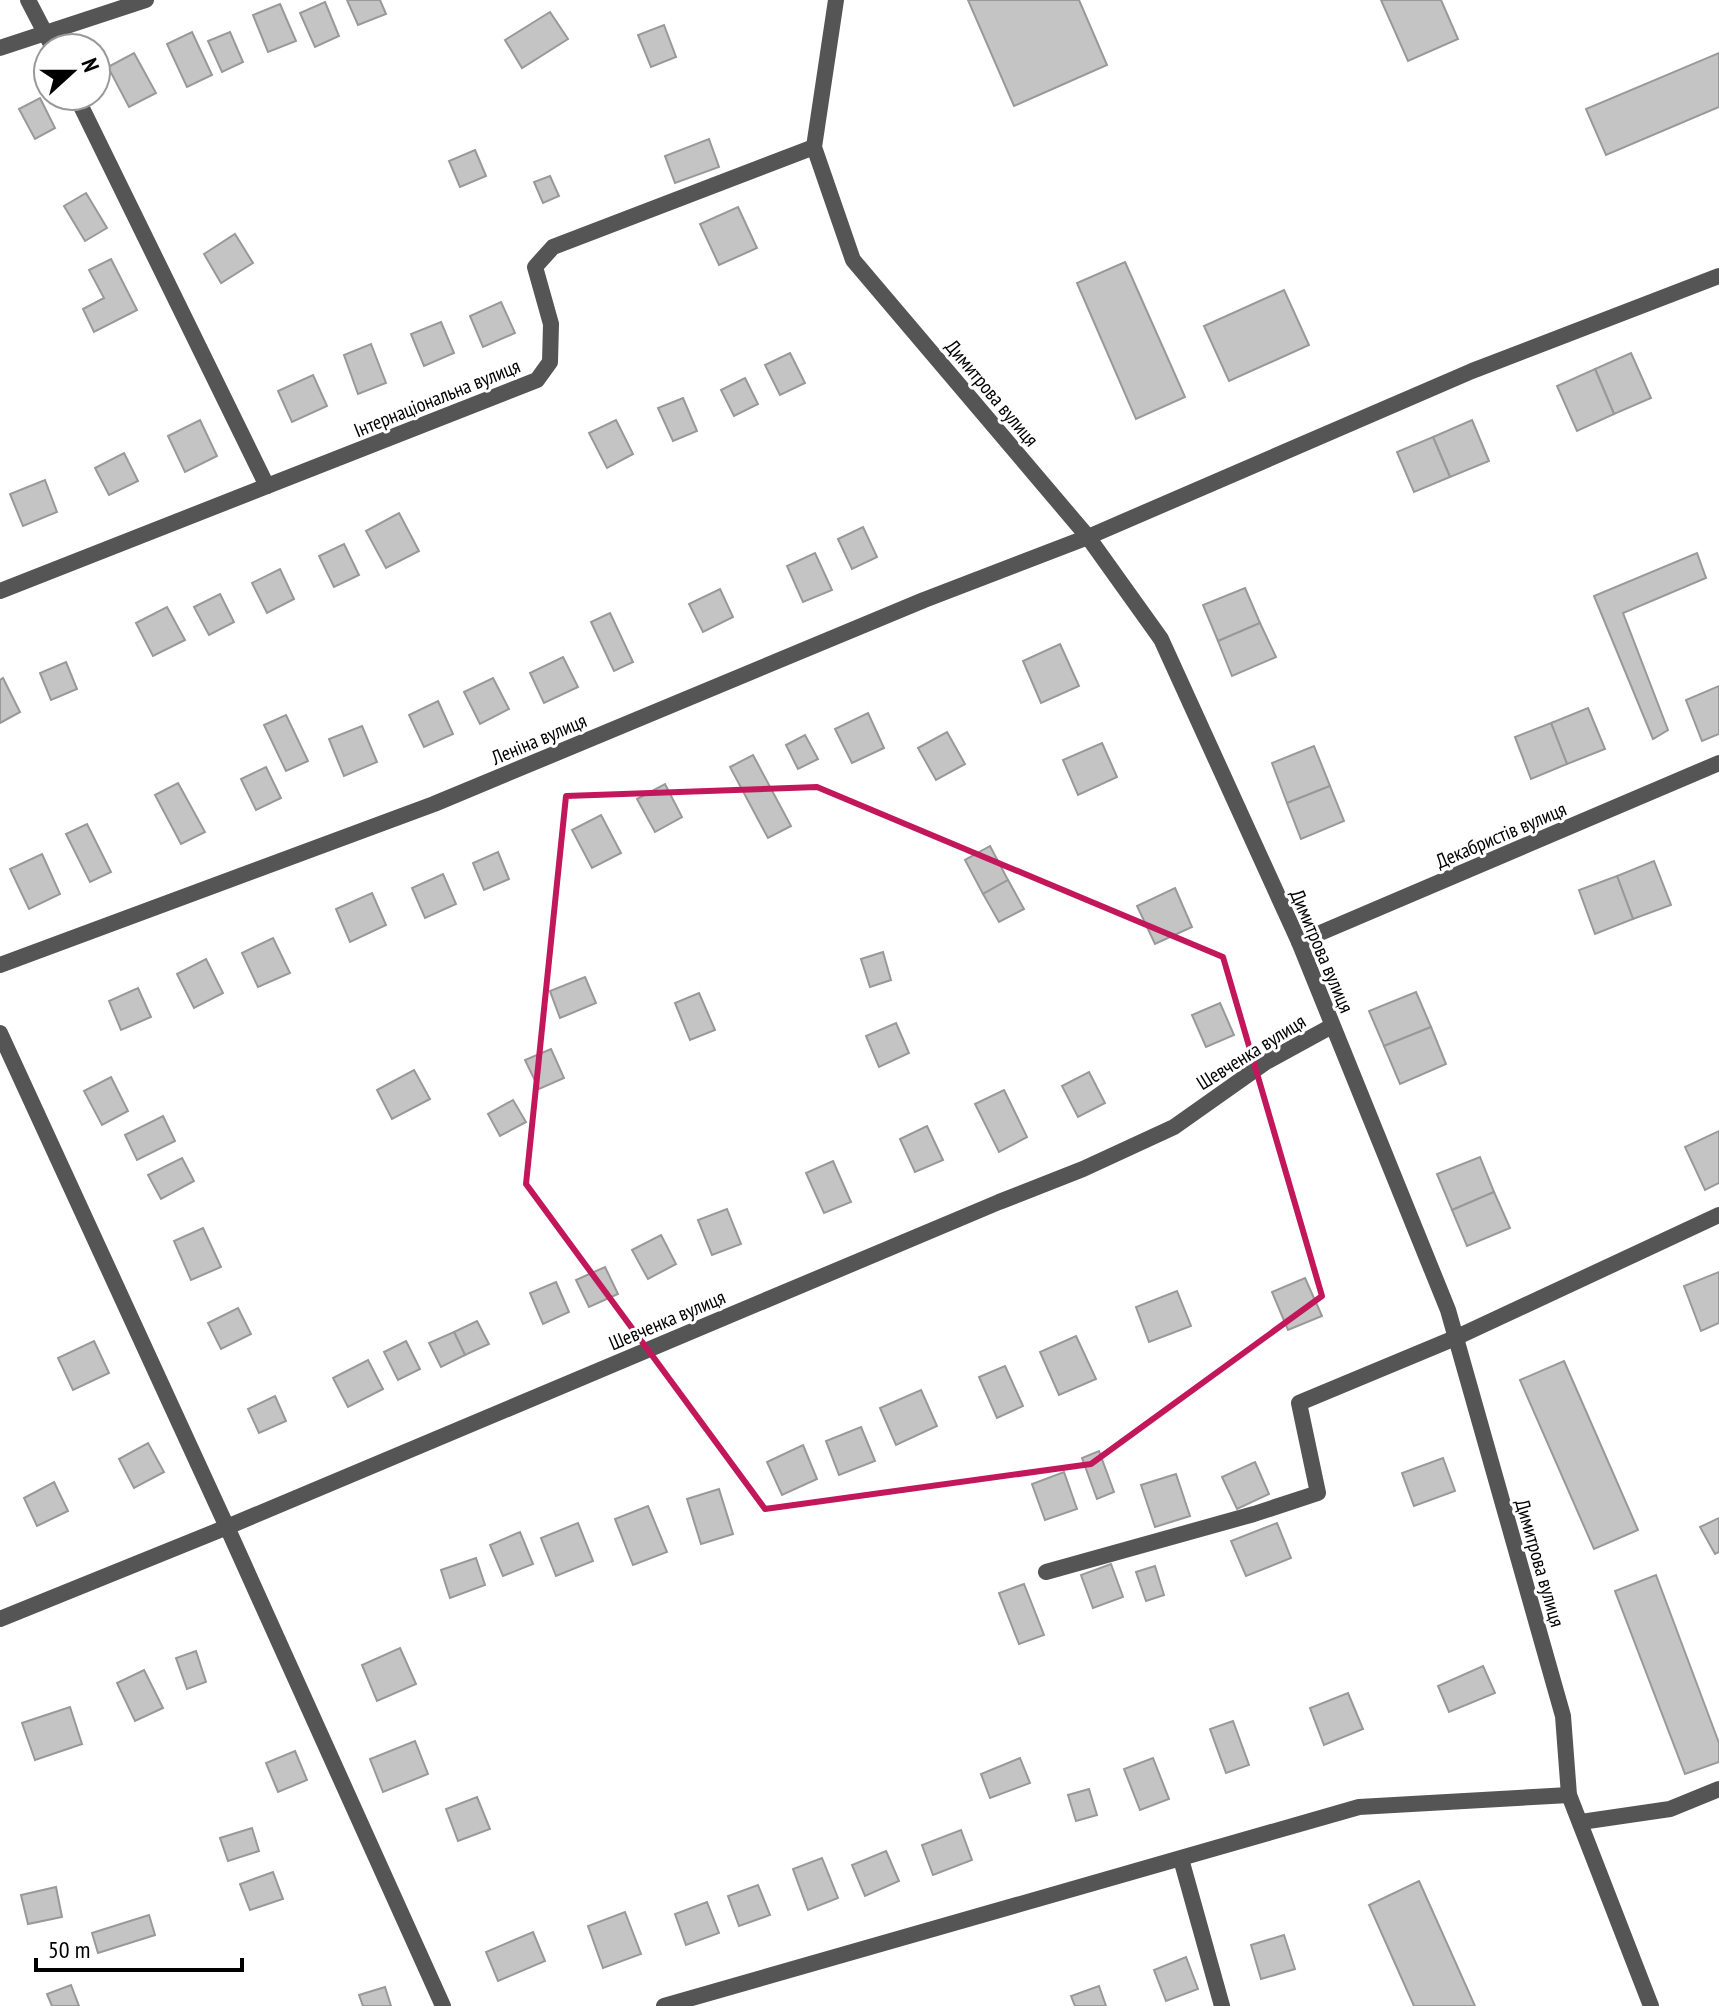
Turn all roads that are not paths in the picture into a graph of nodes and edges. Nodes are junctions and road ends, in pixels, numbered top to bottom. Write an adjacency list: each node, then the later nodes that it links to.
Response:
1 (28, 0): 4 (street)
2 (146, 0): 5 (street)
3 (836, 0): 9 (street, Димитрова вулиця)
4 (45, 32)
5 (68, 32)
6 (32, 43): 7 (street)
7 (0, 48)
8 (84, 112): 11 (street)
9 (814, 147): 11 (street, Інтернаціональна вулиця); 12 (street, Димитрова вулиця)
10 (1719, 276): 12 (street, Леніна вулиця)
11 (267, 486): 13 (street, Інтернаціональна вулиця)
12 (1088, 537): 15 (street, Димитрова вулиця); 16 (street, Леніна вулиця)
13 (0, 591)
14 (1719, 763): 15 (street, Декабристів вулиця)
15 (1299, 942): 17 (street, Димитрова вулиця)
16 (0, 965)
17 (1332, 1026): 20 (street, Димитрова вулиця); 21 (street, Шевченка вулиця)
18 (0, 1033): 21 (street)
19 (1719, 1215): 20 (street)
20 (1455, 1338): 22 (street); 25 (street, Димитрова вулиця)
21 (227, 1527): 23 (street, Шевченка вулиця); 28 (street)
22 (1046, 1572)
23 (0, 1619)
24 (1719, 1789): 26 (street)
25 (1569, 1795): 26 (street, Димитрова вулиця); 27 (street)
26 (1581, 1822): 31 (street, Димитрова вулиця)
27 (1181, 1859): 29 (street); 30 (street)
28 (443, 2006)
29 (664, 2006)
30 (1222, 2006)
31 (1651, 2006)

